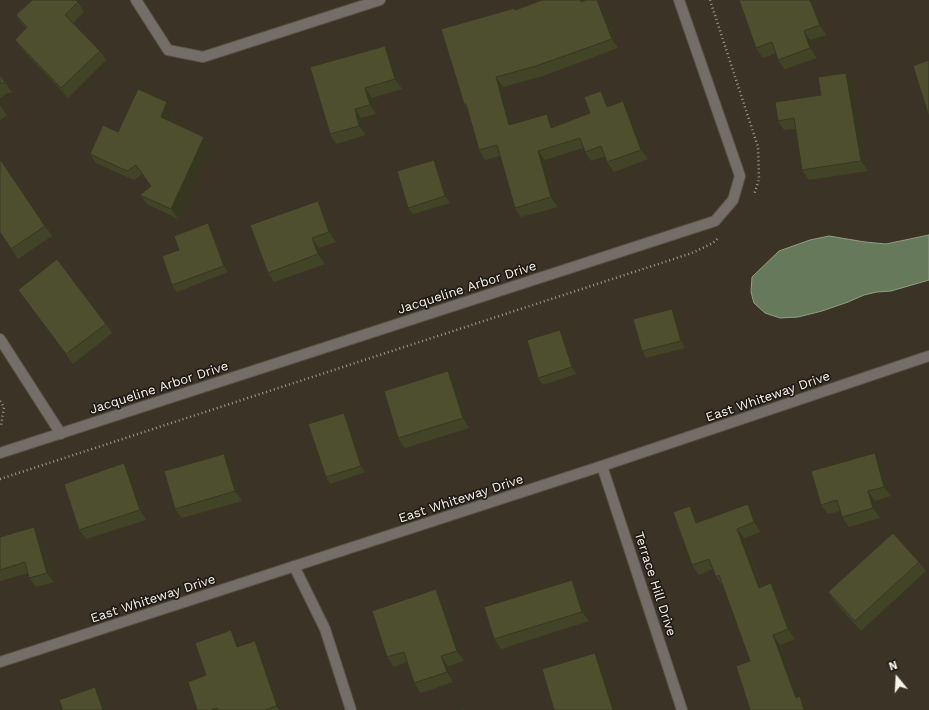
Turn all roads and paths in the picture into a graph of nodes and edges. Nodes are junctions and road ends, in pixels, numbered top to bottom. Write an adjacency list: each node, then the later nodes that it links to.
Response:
1 (136, 0): 2 (street)
2 (380, 0)
3 (679, 0): 8 (street, Jacqueline Arbor Drive)
4 (0, 338): 8 (street)
5 (929, 356): 10 (street, East Whiteway Drive)
6 (0, 401): 7 (path)
7 (0, 426)
8 (61, 434): 9 (street, Jacqueline Arbor Drive)
9 (0, 453)
10 (602, 466): 11 (street, East Whiteway Drive); 14 (street, Terrace Hill Drive)
11 (294, 566): 12 (street, East Whiteway Drive); 13 (street)
12 (0, 662)
13 (351, 710)
14 (682, 710)

